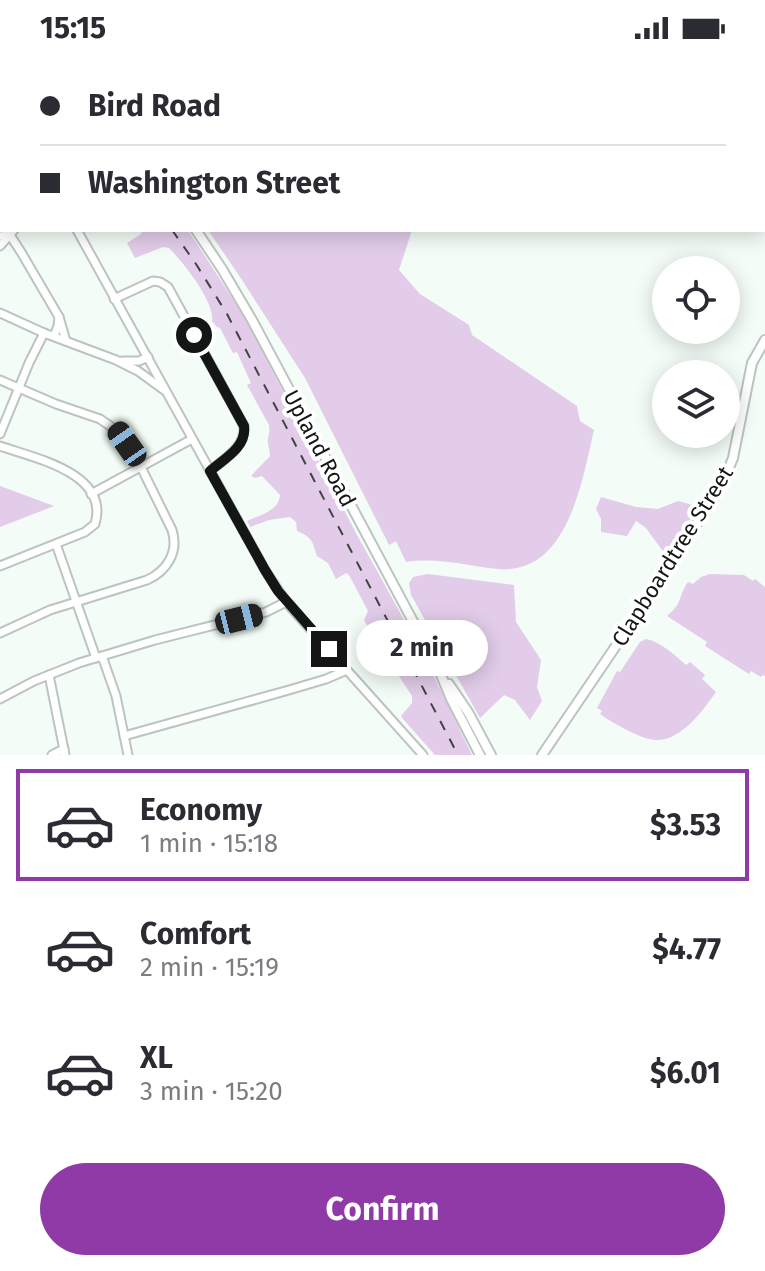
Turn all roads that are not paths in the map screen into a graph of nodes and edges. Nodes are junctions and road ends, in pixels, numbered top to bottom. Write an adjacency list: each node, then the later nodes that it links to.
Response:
1 (12, 232): 4 (street); 5 (street); 8 (street)
2 (78, 232): 6 (street)
3 (197, 232): 32 (main road, Upland Road)
4 (0, 236)
5 (0, 246)
6 (114, 299): 14 (street); 23 (street)
7 (0, 313): 9 (street)
8 (59, 317): 10 (street); 12 (street)
9 (44, 333): 10 (street); 17 (street)
10 (54, 336): 12 (street)
11 (765, 340): 42 (main road, Clapboardtree Street)
12 (66, 341): 13 (street)
13 (116, 360): 14 (street); 15 (street)
14 (149, 360): 15 (street); 18 (street)
15 (138, 371): 18 (street)
16 (0, 380): 17 (street)
17 (19, 389): 19 (street); 22 (street)
18 (166, 391): 20 (street)
19 (0, 434)
20 (192, 439): 22 (street); 23 (street)
21 (0, 446): 24 (street)
22 (141, 468): 24 (street); 27 (street)
23 (210, 471): 28 (street)
24 (91, 494): 25 (street)
25 (56, 544): 26 (street); 27 (street)
26 (0, 566)
27 (75, 601): 29 (street); 30 (street)
28 (286, 602): 30 (street); 31 (street)
29 (0, 633)
30 (99, 657): 33 (street); 35 (street)
31 (347, 670): 35 (street); 39 (street)
32 (439, 670): 40 (main road, Upland Road); 41 (main road, Upland Road)
33 (49, 675): 34 (street); 36 (street)
34 (0, 699)
35 (124, 736): 38 (street)
36 (64, 752): 37 (street)
37 (52, 755)
38 (128, 755)
39 (423, 755)
40 (480, 755)
41 (491, 755)
42 (542, 755)

